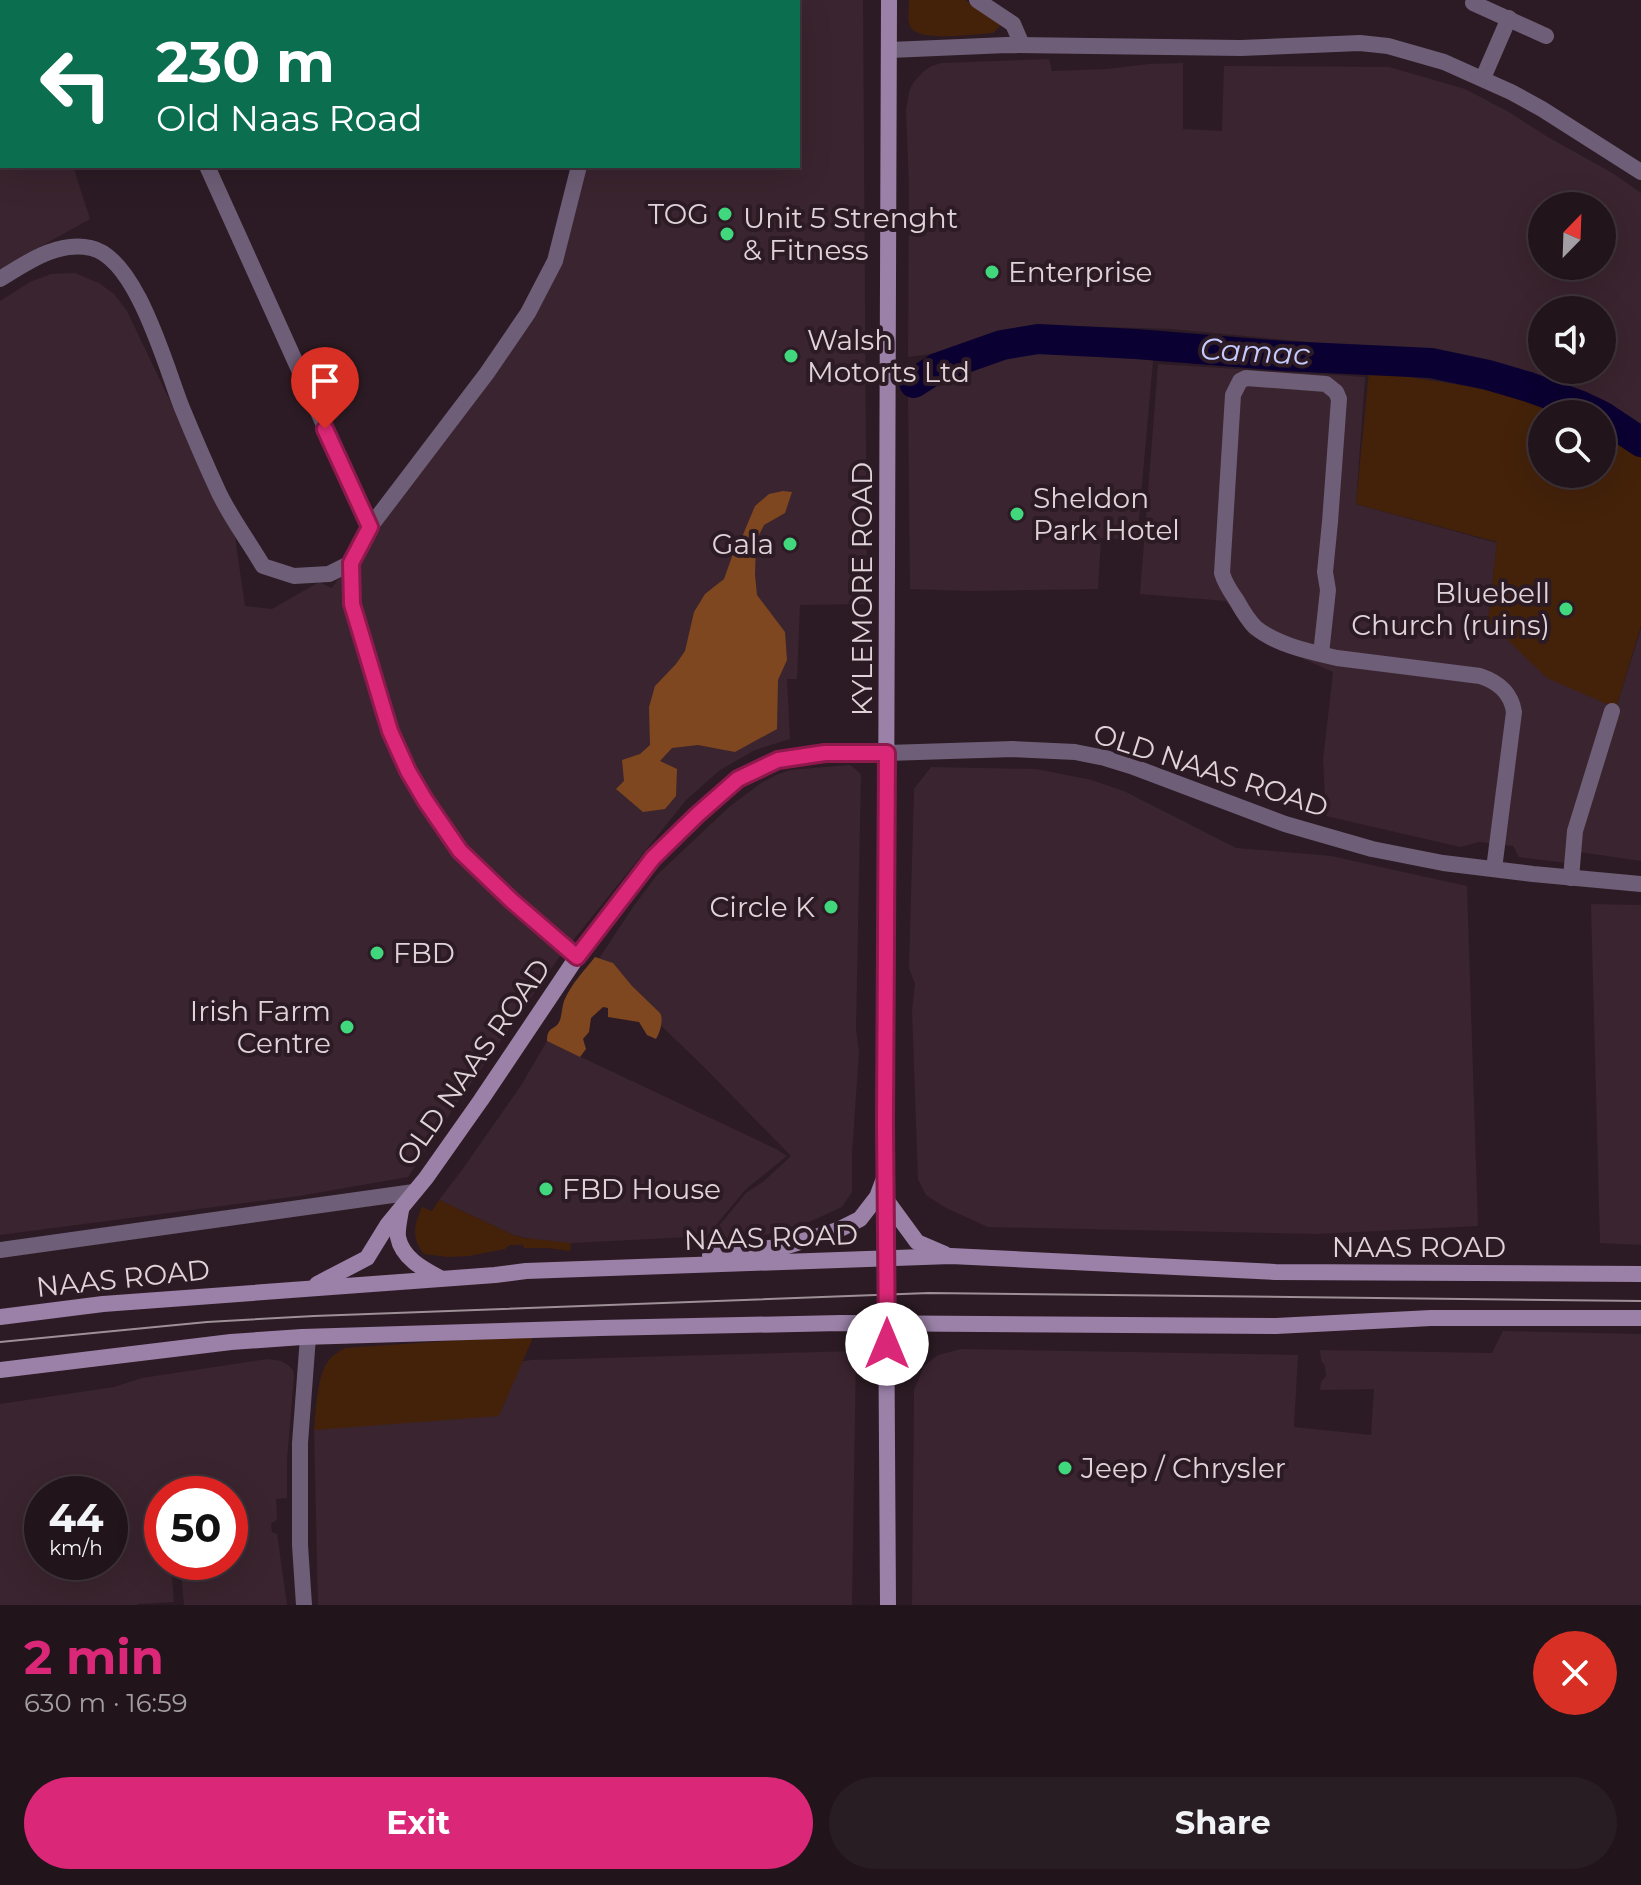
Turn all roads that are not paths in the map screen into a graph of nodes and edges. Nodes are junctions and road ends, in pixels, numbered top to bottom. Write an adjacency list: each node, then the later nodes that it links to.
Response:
1 (889, 0): 7 (main road, KYLEMORE ROAD)
2 (977, 0): 6 (street)
3 (1473, 3): 4 (street)
4 (1509, 18): 5 (street); 8 (street)
5 (1546, 36)
6 (1022, 45): 7 (street); 8 (street)
7 (890, 50): 17 (main road, KYLEMORE ROAD)
8 (1483, 78): 11 (street)
9 (208, 168): 13 (street)
10 (578, 168): 13 (street)
11 (1641, 172)
12 (0, 279): 14 (street)
13 (370, 527): 14 (street)
14 (351, 563): 21 (street)
15 (1321, 654): 15 (street); 18 (street)
16 (1612, 711): 19 (street)
17 (887, 753): 18 (street, OLD NAAS ROAD); 21 (main road, OLD NAAS ROAD); 22 (main road, KYLEMORE ROAD)
18 (1494, 869): 19 (street, OLD NAAS ROAD)
19 (1571, 878): 20 (street, OLD NAAS ROAD)
20 (1641, 884)
21 (577, 957): 23 (main road, OLD NAAS ROAD)
22 (886, 1174): 24 (main road, KYLEMORE ROAD); 29 (main road)
23 (414, 1192): 25 (main road, OLD NAAS ROAD); 26 (street)
24 (886, 1200): 27 (main road); 28 (main road, KYLEMORE ROAD)
25 (401, 1208): 31 (main road, OLD NAAS ROAD); 32 (main road, OLD NAAS ROAD)
26 (0, 1250)
27 (951, 1256): 28 (main road, NAAS ROAD); 30 (main road, NAAS ROAD)
28 (887, 1259): 29 (main road, NAAS ROAD); 35 (main road, KYLEMORE ROAD)
29 (634, 1267): 31 (main road, NAAS ROAD)
30 (1641, 1274)
31 (440, 1278): 32 (main road, NAAS ROAD)
32 (311, 1288): 33 (main road, NAAS ROAD)
33 (0, 1317)
34 (1641, 1318): 35 (main road)
35 (887, 1323): 36 (main road); 39 (main road, KYLEMORE ROAD)
36 (308, 1337): 37 (main road); 38 (street)
37 (0, 1370)
38 (304, 1605)
39 (888, 1605)

